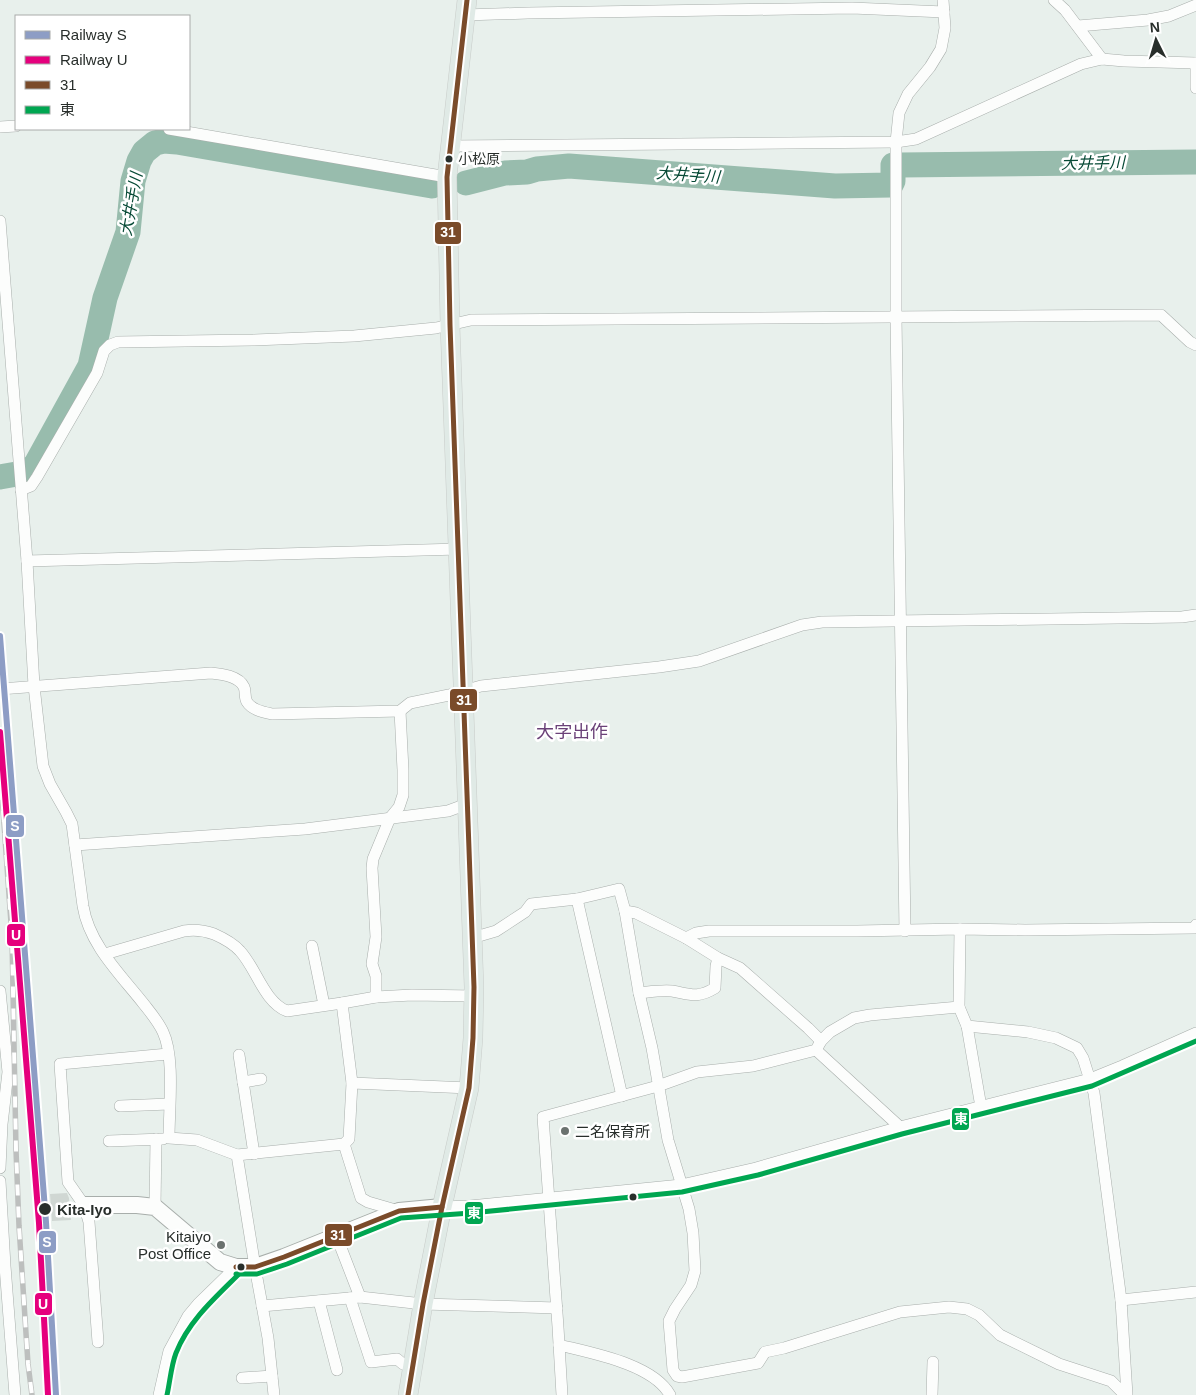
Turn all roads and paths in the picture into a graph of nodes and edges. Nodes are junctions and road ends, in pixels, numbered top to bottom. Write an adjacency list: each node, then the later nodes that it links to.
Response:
1 (943, 0): 5 (street)
2 (1054, 0): 6 (street)
3 (1196, 5): 6 (street)
4 (466, 8): 5 (street); 14 (main road)
5 (944, 12): 13 (street)
6 (1078, 26): 7 (street)
7 (1102, 59): 8 (street); 13 (street)
8 (1196, 63): 9 (street)
9 (1196, 88)
10 (0, 126): 11 (street)
11 (15, 126)
12 (175, 130): 15 (street)
13 (896, 142): 14 (street); 17 (street)
14 (450, 146): 15 (main road)
15 (447, 177): 18 (main road)
16 (0, 220): 20 (street)
17 (896, 317): 18 (street); 19 (street); 24 (street)
18 (450, 325): 20 (street); 21 (main road)
19 (1196, 345)
20 (20, 480): 22 (street)
21 (459, 549): 22 (street); 27 (main road)
22 (27, 561): 25 (street)
23 (1196, 615): 24 (street)
24 (901, 620): 27 (street); 36 (street)
25 (34, 686): 26 (street); 28 (street); 31 (street)
26 (0, 689)
27 (463, 691): 28 (street); 29 (main road)
28 (400, 711): 30 (street)
29 (467, 804): 30 (street); 37 (main road)
30 (390, 818): 31 (street); 45 (street)
31 (75, 845): 40 (street)
32 (577, 899): 33 (street); 37 (street); 61 (street)
33 (625, 911): 38 (street); 43 (street)
34 (1196, 925): 35 (street)
35 (960, 929): 36 (street); 48 (street)
36 (905, 931): 38 (street)
37 (472, 938): 44 (main road)
38 (686, 938): 41 (street)
39 (312, 946): 47 (street)
40 (105, 954): 47 (street); 53 (street)
41 (718, 958): 43 (street); 52 (street)
42 (0, 990): 49 (street)
43 (639, 993): 59 (street)
44 (474, 996): 45 (street); 60 (main road)
45 (376, 997): 46 (street)
46 (342, 1004): 47 (street); 58 (street)
47 (324, 1005)
48 (960, 1007): 50 (street); 52 (street)
49 (1, 1014): 65 (street)
50 (967, 1026): 56 (street); 64 (street)
51 (1196, 1033): 56 (street)
52 (818, 1045): 59 (street); 66 (street)
53 (168, 1054): 62 (street); 77 (street)
54 (239, 1055): 57 (street)
55 (261, 1079): 57 (street)
56 (1090, 1079): 64 (street); 87 (street)
57 (243, 1082): 71 (street)
58 (352, 1083): 60 (street); 70 (street)
59 (658, 1086): 61 (street); 75 (street)
60 (469, 1088): 79 (main road)
61 (622, 1096): 76 (street)
62 (169, 1104): 63 (street); 67 (street)
63 (120, 1106)
64 (981, 1107): 66 (street)
65 (1, 1125): 73 (street)
66 (900, 1127): 75 (street)
67 (170, 1138): 68 (street); 72 (street)
68 (156, 1139): 69 (street); 78 (street)
69 (109, 1141)
70 (344, 1144): 71 (street); 80 (street)
71 (254, 1154): 72 (street)
72 (237, 1156): 84 (street)
73 (0, 1168)
74 (0, 1182): 82 (street)
75 (681, 1185): 76 (street); 98 (street)
76 (549, 1198): 79 (street); 91 (street)
77 (84, 1206): 78 (main road); 92 (street)
78 (155, 1207): 83 (main road)
79 (442, 1207): 80 (main road); 89 (main road)
80 (399, 1211): 81 (main road)
81 (336, 1235): 84 (main road); 86 (street)
82 (2, 1266): 101 (street)
83 (236, 1267): 84 (main road); 102 (street)
84 (255, 1267): 90 (street)
85 (1196, 1292): 87 (street)
86 (355, 1298): 88 (street); 89 (street); 95 (street)
87 (1121, 1300): 107 (street)
88 (319, 1301): 90 (street); 96 (street)
89 (423, 1304): 91 (street); 95 (main road)
90 (262, 1306): 97 (street)
91 (557, 1308): 93 (street)
92 (98, 1342)
93 (559, 1344): 100 (street); 105 (street)
94 (933, 1362): 106 (street)
95 (414, 1364): 104 (main road)
96 (336, 1370)
97 (272, 1376): 99 (street); 103 (street)
98 (676, 1376): 100 (street); 107 (street)
99 (242, 1378)
100 (670, 1394)
101 (15, 1395)
102 (159, 1395)
103 (274, 1395)
104 (408, 1395)
105 (562, 1395)
106 (932, 1395)
107 (1126, 1395)

